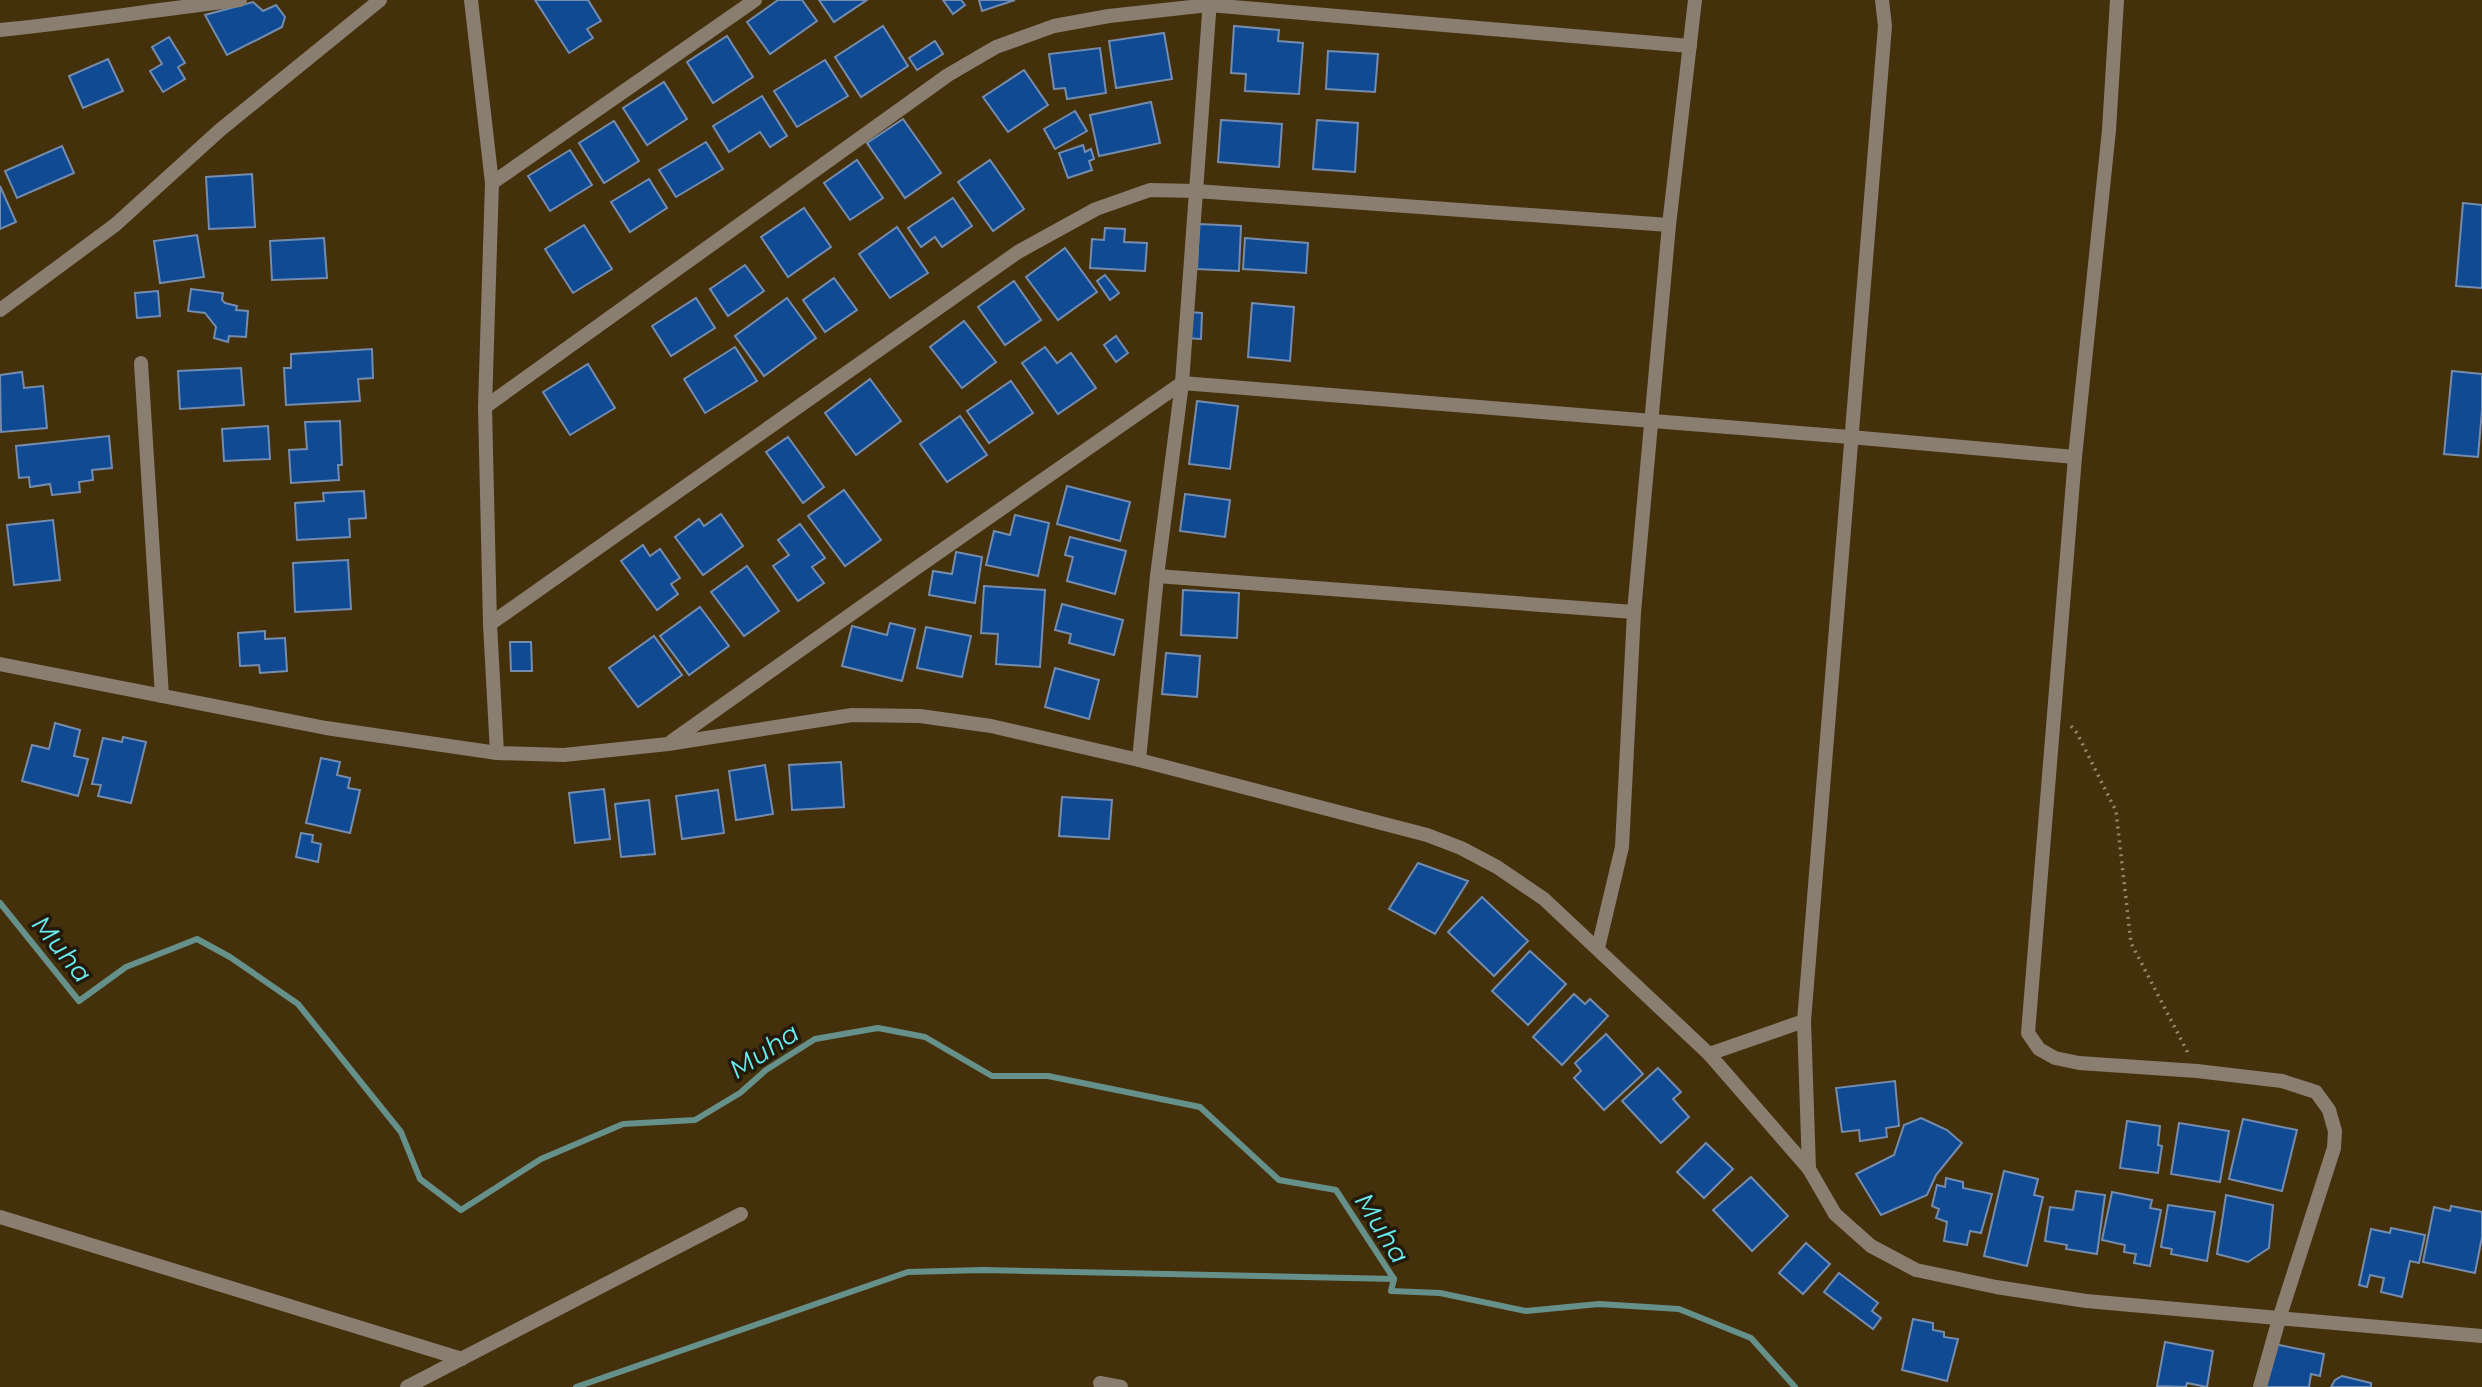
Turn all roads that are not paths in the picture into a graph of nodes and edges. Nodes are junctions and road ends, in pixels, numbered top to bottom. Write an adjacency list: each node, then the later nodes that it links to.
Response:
1 (240, 0): 9 (street)
2 (380, 0): 14 (street)
3 (471, 0): 11 (street)
4 (755, 0): 11 (street)
5 (1695, 0): 10 (street)
6 (1882, 0): 19 (street)
7 (2117, 0): 20 (street)
8 (1210, 2): 10 (street); 12 (street); 17 (street)
9 (0, 30)
10 (1690, 46): 13 (street)
11 (492, 183): 17 (street)
12 (1196, 191): 13 (street); 16 (street); 23 (street)
13 (1669, 225): 18 (street)
14 (0, 310)
15 (141, 363): 25 (street)
16 (1182, 383): 18 (street); 21 (street); 26 (street)
17 (485, 407): 23 (street)
18 (1653, 422): 19 (street); 22 (street)
19 (1850, 437): 20 (street); 30 (street)
20 (2075, 457): 35 (street)
21 (1157, 576): 22 (street); 28 (street)
22 (1634, 612): 29 (street)
23 (490, 624): 27 (street)
24 (0, 664): 25 (street)
25 (162, 696): 27 (street)
26 (668, 744): 27 (street); 28 (street)
27 (497, 753)
28 (1139, 760): 29 (street)
29 (1598, 948): 31 (street)
30 (1804, 1021): 31 (street); 32 (street)
31 (1709, 1054): 32 (street)
32 (1809, 1169): 35 (street)
33 (741, 1214): 37 (street)
34 (0, 1217): 37 (street)
35 (2278, 1319): 36 (street); 41 (street)
36 (2482, 1336)
37 (462, 1359): 39 (street)
38 (1100, 1382): 40 (street)
39 (407, 1387)
40 (1121, 1387)
41 (2260, 1387)

